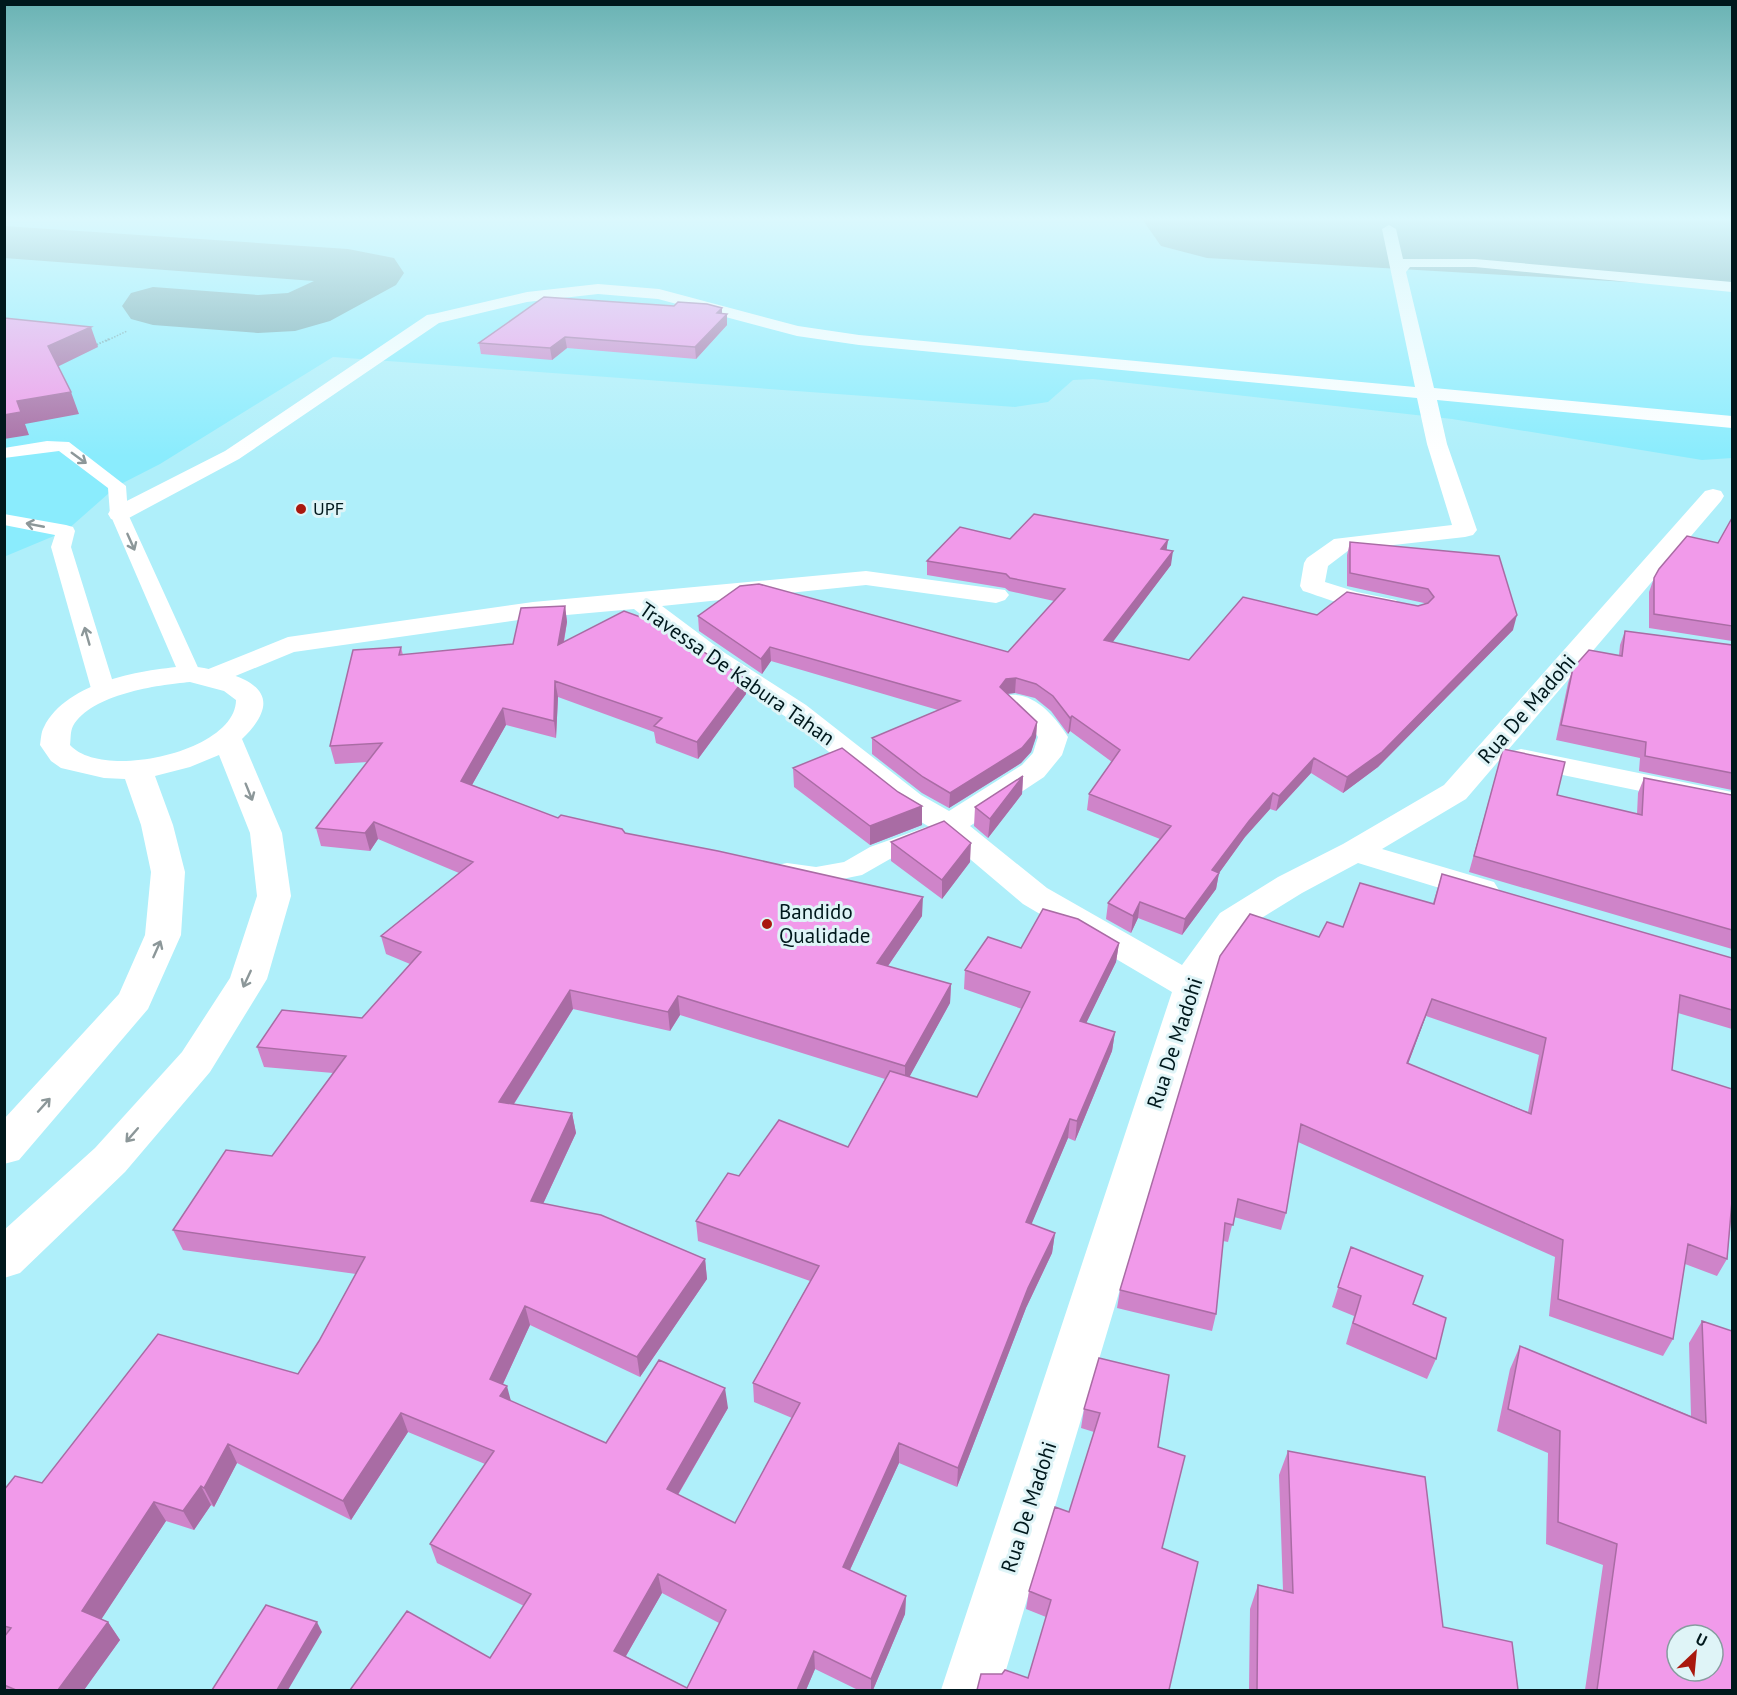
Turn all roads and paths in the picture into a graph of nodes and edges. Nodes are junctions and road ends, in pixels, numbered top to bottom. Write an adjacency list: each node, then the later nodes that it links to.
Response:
1 (522, 298): 10 (street)
2 (674, 298): 6 (street)
3 (1404, 298): 6 (street)
4 (127, 331): 5 (path)
5 (94, 345)
6 (1425, 394): 7 (street); 14 (street)
7 (1732, 422)
8 (4, 453): 10 (lane, one-way to 10)
9 (1713, 496): 19 (street, Rua De Madohi)
10 (119, 514): 15 (lane, one-way to 15)
11 (4, 519): 16 (lane, one-way to 11)
12 (996, 596): 13 (street)
13 (639, 601): 15 (street, Travessa De Kabura Tahan); 22 (street, Travessa De Kabura Tahan)
14 (1405, 608)
15 (203, 675): 16 (street); 18 (street)
16 (104, 692): 20 (street)
17 (1015, 702): 22 (street)
18 (227, 738): 20 (street); 28 (street, one-way to 28)
19 (1490, 752): 21 (street); 23 (street, Rua De Madohi)
20 (137, 770): 27 (street, one-way to 20)
21 (1732, 801)
22 (949, 825): 24 (lane); 26 (street, Travessa De Kabura Tahan)
23 (1354, 851): 25 (street); 26 (street, Rua De Madohi)
24 (760, 866)
25 (1512, 899)
26 (1192, 987): 29 (street, Rua De Madohi)
27 (4, 1148)
28 (4, 1258)
29 (971, 1690)

